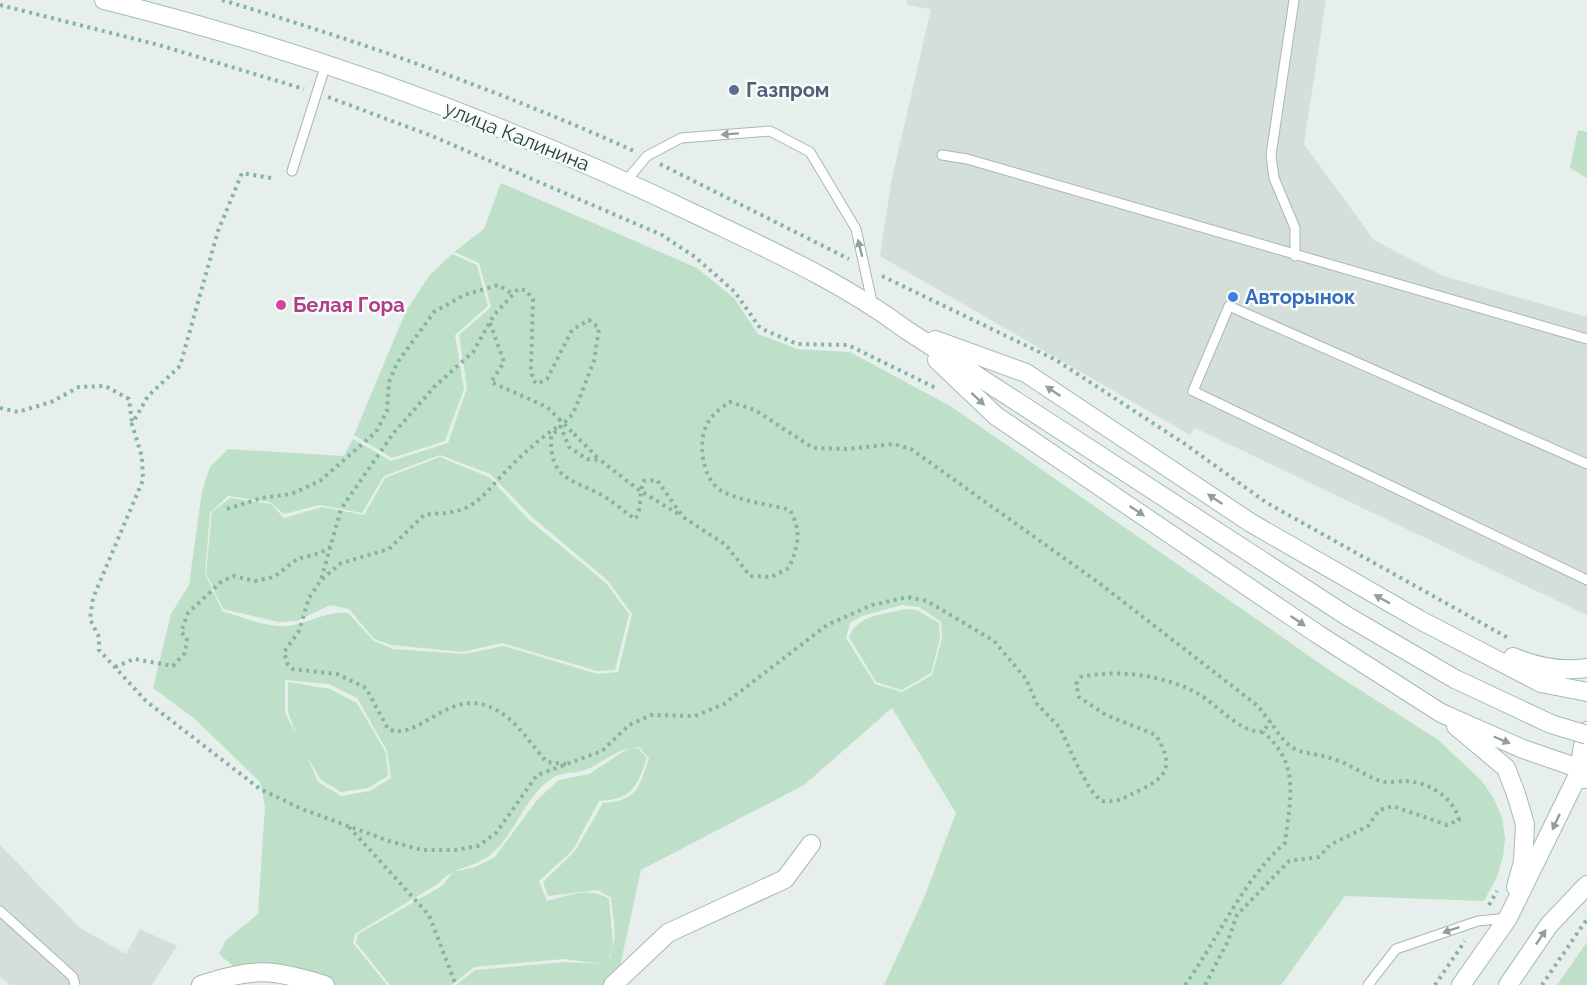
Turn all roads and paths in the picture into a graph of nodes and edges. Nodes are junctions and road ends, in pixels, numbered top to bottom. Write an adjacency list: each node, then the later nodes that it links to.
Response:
1 (104, 0): 4 (main road, улица Калинина)
2 (1294, 0): 10 (lane)
3 (0, 5): 5 (path)
4 (326, 64): 5 (lane); 9 (main road, улица Калинина)
5 (317, 93): 7 (lane); 16 (path)
6 (942, 156): 10 (lane)
7 (292, 171)
8 (271, 178): 18 (path)
9 (627, 181): 12 (main road, улица Калинина); 12 (lane, one-way to 9)
10 (1295, 256): 15 (lane)
11 (513, 294): 13 (path); 19 (path); 23 (path)
12 (873, 306): 14 (main road, улица Калинина)
13 (490, 323): 20 (path, bridge); 25 (path)
14 (905, 329): 28 (main road, one-way to 14); 32 (main road, one-way to 32); 35 (main road, bridge)
15 (1587, 339)
16 (948, 393)
17 (0, 408): 18 (path)
18 (132, 424): 29 (path)
19 (560, 425): 20 (path); 22 (path); 26 (path)
20 (600, 460): 22 (path)
21 (1587, 464): 27 (lane)
22 (639, 490): 24 (path); 24 (path)
23 (227, 509)
24 (683, 517): 33 (path)
25 (332, 546): 26 (path); 29 (path)
26 (321, 580): 36 (path)
27 (1587, 580)
28 (1420, 620): 30 (main road); 31 (main road)
29 (116, 667): 38 (path)
30 (1587, 668)
31 (1587, 692)
32 (1441, 713): 37 (main road, one-way to 37); 43 (main road)
33 (1270, 722): 34 (path); 52 (path)
34 (1263, 732): 36 (path); 51 (path)
35 (1587, 733): 37 (main road)
36 (566, 764): 38 (path)
37 (1584, 775): 43 (main road, one-way to 43)
38 (348, 826): 49 (path)
39 (812, 844): 50 (main road)
40 (1587, 885): 56 (main road, one-way to 40)
41 (1498, 887): 45 (path)
42 (0, 911): 46 (lane)
43 (1508, 918): 45 (lane); 55 (main road)
44 (1587, 919): 57 (path)
45 (1479, 921): 53 (lane, one-way to 53); 54 (path)
46 (75, 985)
47 (201, 985): 48 (main road)
48 (325, 985)
49 (453, 985)
50 (613, 985)
51 (1185, 985)
52 (1205, 985)
53 (1368, 985)
54 (1435, 985)
55 (1461, 985)
56 (1508, 985)
57 (1542, 985)

